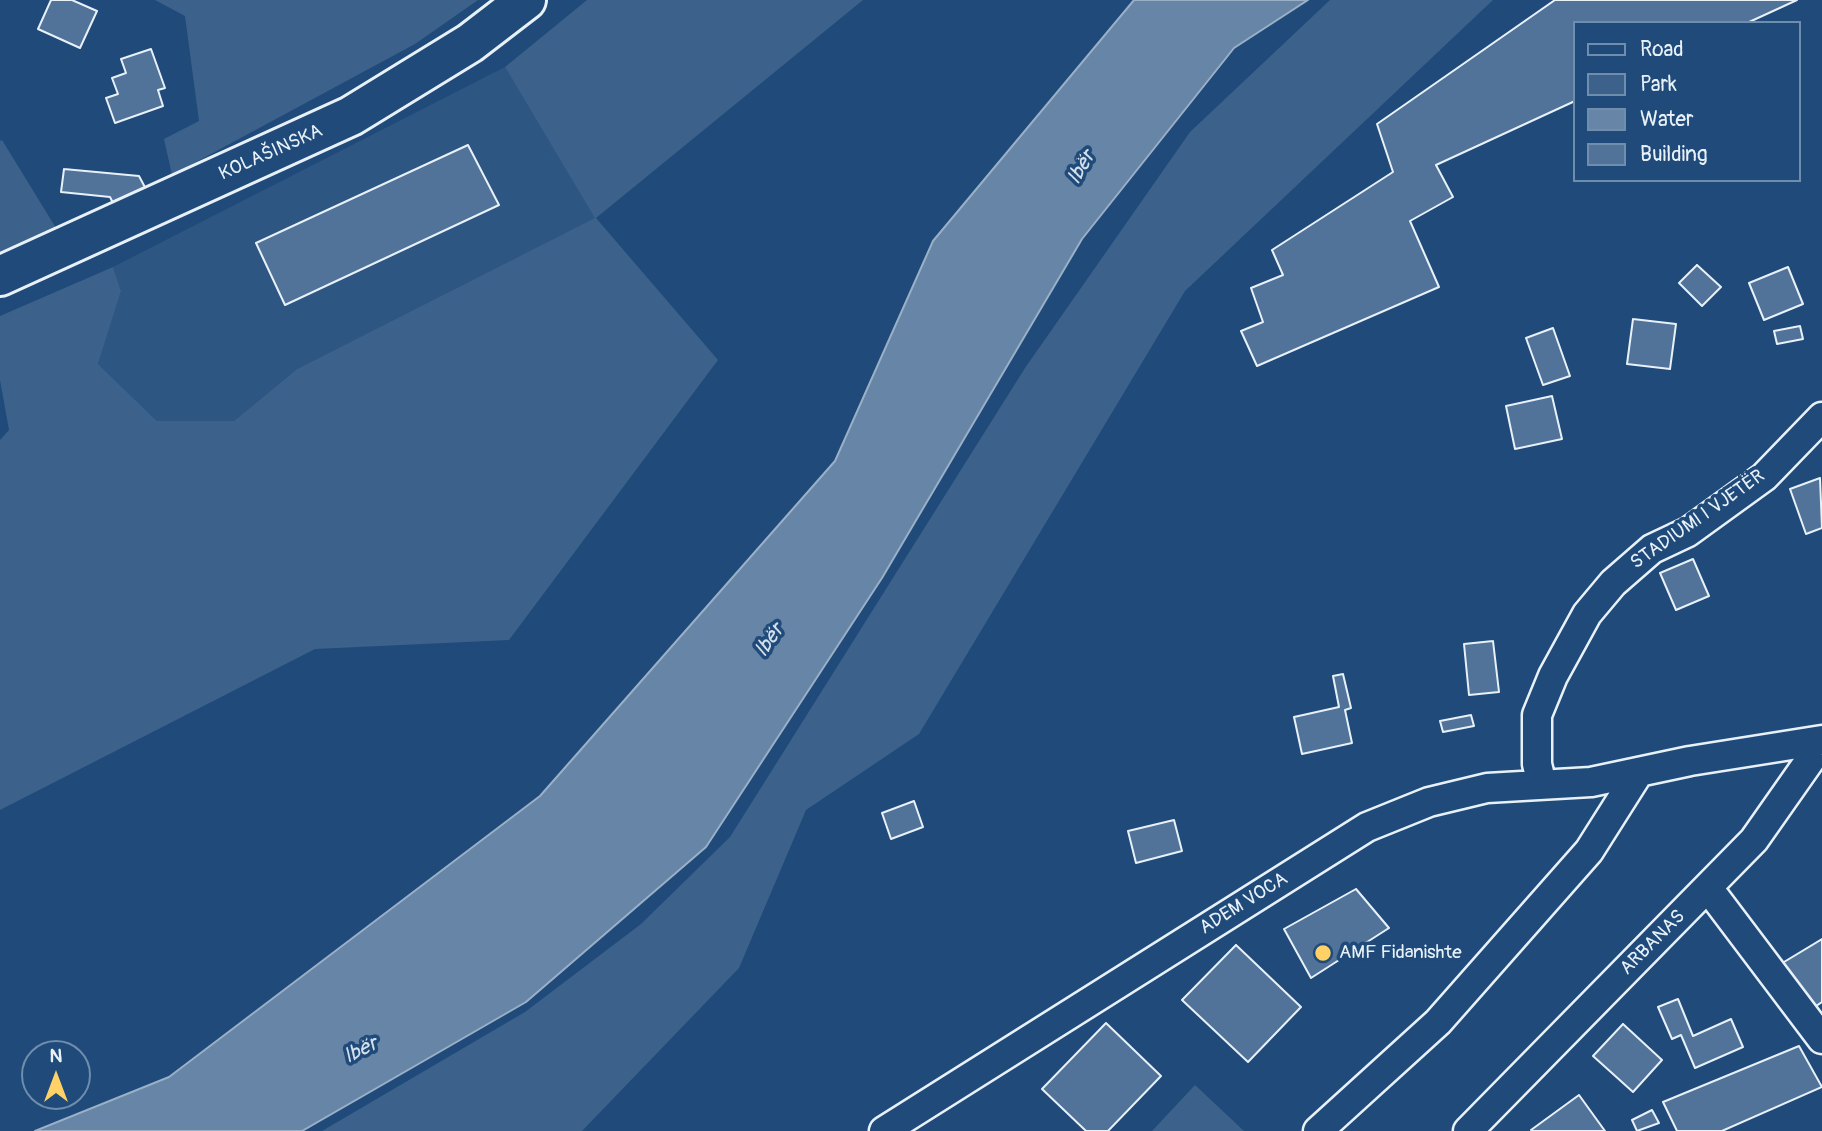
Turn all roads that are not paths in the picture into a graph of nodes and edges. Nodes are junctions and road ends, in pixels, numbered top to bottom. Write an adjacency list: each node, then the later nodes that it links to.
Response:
1 (526, 0): 2 (main road, KOLAŠINSKA)
2 (0, 276)
3 (1822, 418): 6 (street, STADIUMI I VJETËR)
4 (1822, 741): 5 (street, ADEM VOCA); 7 (street, ARBANAS)
5 (1639, 772): 6 (street, ADEM VOCA); 10 (street)
6 (1542, 785): 9 (street, ADEM VOCA)
7 (1708, 888): 8 (street); 11 (street, ARBANAS)
8 (1822, 1039)
9 (884, 1131)
10 (1318, 1131)
11 (1468, 1131)

